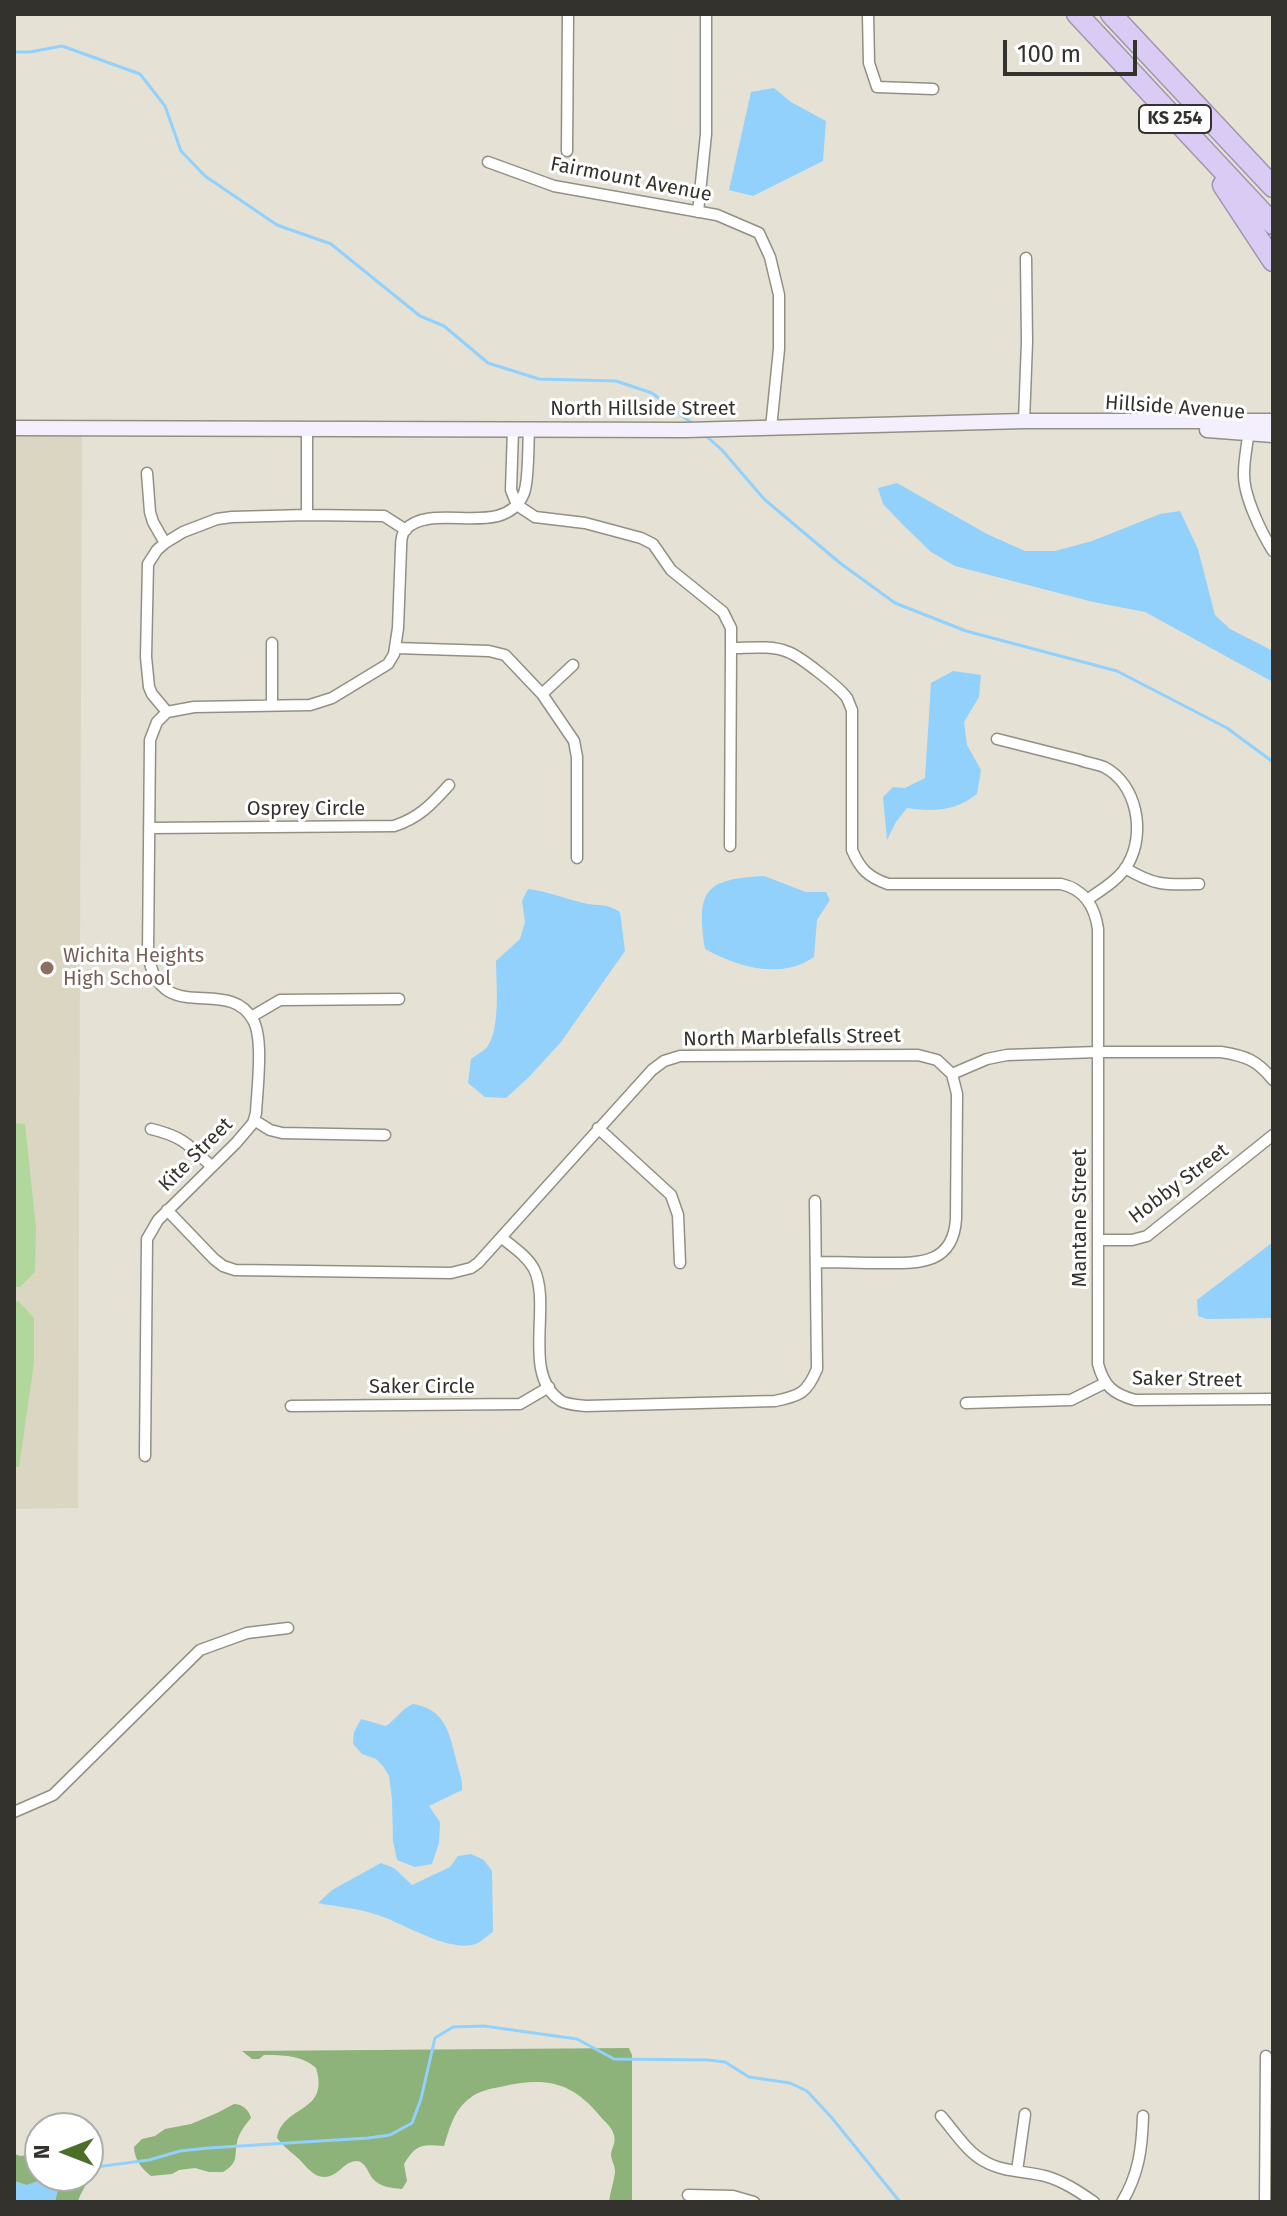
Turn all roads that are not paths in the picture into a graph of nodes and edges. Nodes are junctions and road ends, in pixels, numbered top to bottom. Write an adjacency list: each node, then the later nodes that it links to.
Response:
1 (568, 14): 9 (street)
2 (706, 14): 13 (street)
3 (868, 14): 6 (street)
4 (1077, 14): 8 (highway, KS 254)
5 (1111, 14): 7 (highway, KS 254)
6 (933, 89)
7 (1189, 96): 11 (highway); 12 (highway, KS 254)
8 (1166, 108): 14 (highway, KS 254); 16 (highway)
9 (567, 151)
10 (488, 162): 13 (street, Fairmount Avenue)
11 (1273, 176)
12 (1273, 187)
13 (698, 212): 22 (street, Fairmount Avenue)
14 (1273, 224)
15 (1026, 258): 17 (street)
16 (1273, 261)
17 (1024, 421): 18 (main road, North Hillside Street); 22 (main road, North Hillside Street)
18 (1074, 421): 20 (main road, Hillside Avenue)
19 (1273, 421): 20 (main road)
20 (1249, 427): 26 (main road, Hillside Avenue); 32 (street)
21 (14, 428): 23 (main road, North Hillside Street)
22 (771, 428): 25 (main road, North Hillside Street)
23 (307, 429): 24 (main road, North Hillside Street); 29 (street)
24 (513, 430): 25 (main road, North Hillside Street); 28 (street)
25 (529, 430): 28 (street)
26 (1273, 435)
27 (147, 473): 31 (street)
28 (517, 505): 30 (street); 35 (street)
29 (307, 515): 30 (street); 31 (street)
30 (406, 530): 34 (street)
31 (165, 543): 39 (street)
32 (1273, 551)
33 (272, 643): 38 (street)
34 (396, 648): 37 (street); 38 (street)
35 (731, 648): 43 (street); 47 (street)
36 (573, 665): 37 (street)
37 (542, 694): 44 (street)
38 (272, 705): 39 (street)
39 (167, 712): 42 (street)
40 (997, 739): 45 (street)
41 (449, 785): 42 (street, Osprey Circle)
42 (149, 828): 49 (street)
43 (730, 846)
44 (577, 858)
45 (1125, 868): 46 (street); 47 (street)
46 (1199, 884)
47 (1087, 900): 50 (street, Mantane Street)
48 (399, 999): 49 (street)
49 (251, 1017): 53 (street, Kite Street)
50 (1098, 1052): 51 (street); 52 (street); 62 (street, Mantane Street)
51 (952, 1074): 54 (street, North Marblefalls Street); 63 (street)
52 (1273, 1080)
53 (254, 1120): 56 (street); 58 (street, Kite Street)
54 (598, 1128): 61 (street, North Marblefalls Street); 64 (street)
55 (151, 1129): 58 (street)
56 (385, 1135)
57 (1273, 1135): 62 (street, Hobby Street)
58 (211, 1166): 60 (street, Kite Street)
59 (815, 1201): 63 (street)
60 (167, 1210): 61 (street, North Marblefalls Street); 70 (street, Kite Street)
61 (502, 1238): 66 (street)
62 (1098, 1240): 65 (street, Mantane Street)
63 (817, 1262): 66 (street)
64 (680, 1263)
65 (1105, 1383): 67 (street, Saker Street); 68 (street)
66 (549, 1387): 69 (street, Saker Circle)
67 (1273, 1399)
68 (966, 1403)
69 (291, 1406)
70 (145, 1456)
71 (288, 1628): 72 (street)
72 (14, 1812)
73 (1266, 2056): 82 (street)
74 (1025, 2114): 77 (street)
75 (941, 2116): 77 (street)
76 (1143, 2116): 81 (street)
77 (1017, 2171): 80 (street)
78 (688, 2195): 79 (street)
79 (754, 2202)
80 (1094, 2202)
81 (1122, 2202)
82 (1265, 2202)

